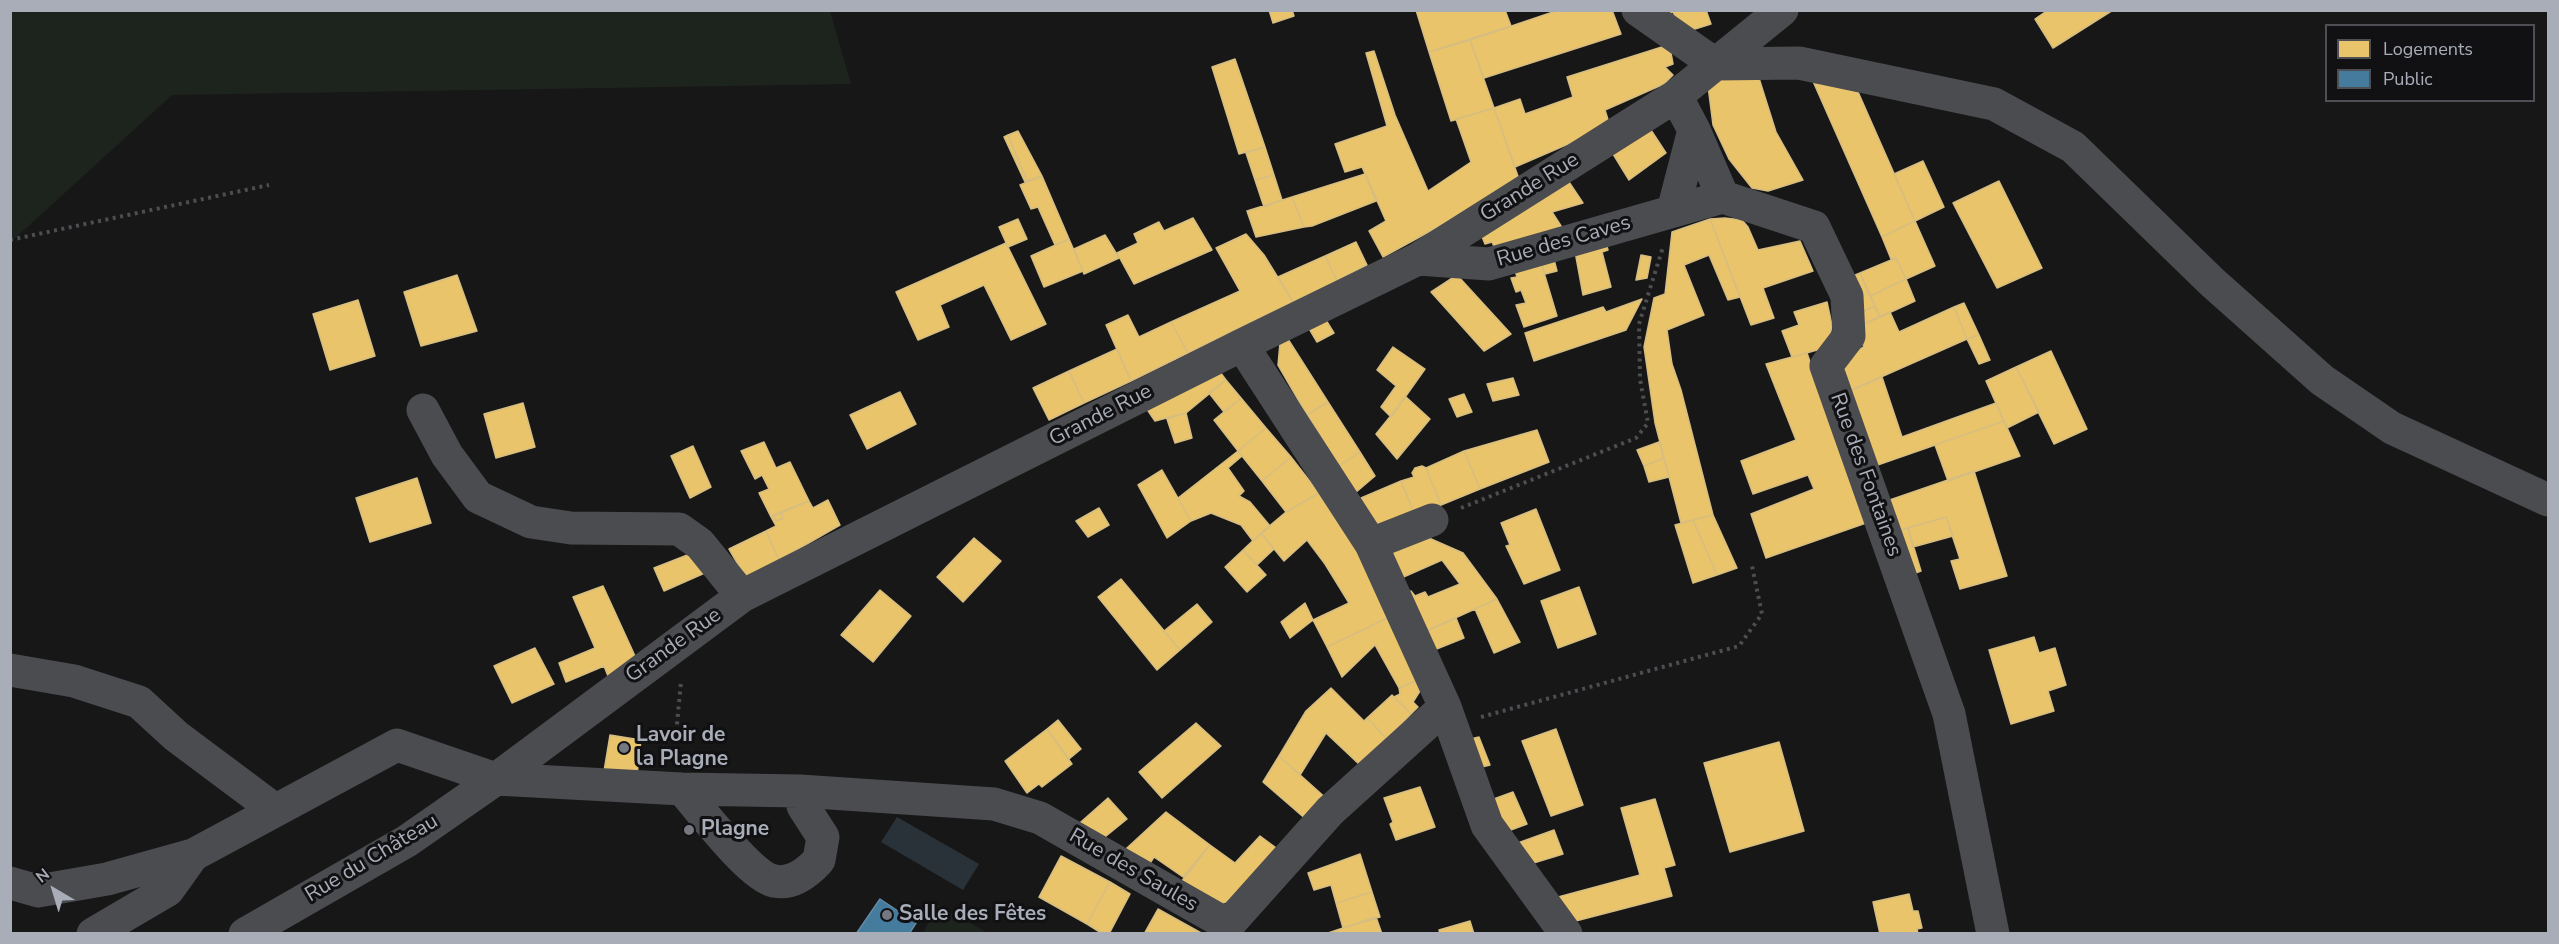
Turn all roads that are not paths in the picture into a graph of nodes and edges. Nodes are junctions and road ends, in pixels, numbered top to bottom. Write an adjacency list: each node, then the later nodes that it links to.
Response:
1 (1638, 10): 3 (street)
2 (1782, 10): 3 (street, Grande Rue)
3 (1715, 64): 4 (street, Grande Rue); 11 (street)
4 (1676, 96): 5 (street); 8 (street, Grande Rue)
5 (1694, 130): 6 (street); 7 (street)
6 (1722, 197): 7 (street, Rue des Caves); 26 (street, Rue des Fontaines)
7 (1673, 211): 8 (street, Rue des Caves)
8 (1419, 260): 9 (street, Grande Rue)
9 (1242, 345): 13 (street); 14 (street, Grande Rue)
10 (423, 410): 14 (street)
11 (2548, 500)
12 (1432, 520): 13 (street)
13 (1371, 544): 16 (street)
14 (742, 596): 17 (street, Grande Rue)
15 (10, 670): 20 (street)
16 (1448, 717): 19 (street, Rue des Saules); 25 (street)
17 (496, 779): 18 (street, Rue des Saules); 20 (street, Rue des Saules); 24 (street, Rue du Château)
18 (682, 789): 19 (street, Rue des Saules); 19 (street)
19 (800, 791)
20 (275, 810): 21 (street, Rue des Saules)
21 (193, 855): 22 (street); 23 (street)
22 (10, 883)
23 (93, 933)
24 (245, 933)
25 (1566, 933)
26 (1992, 933)

